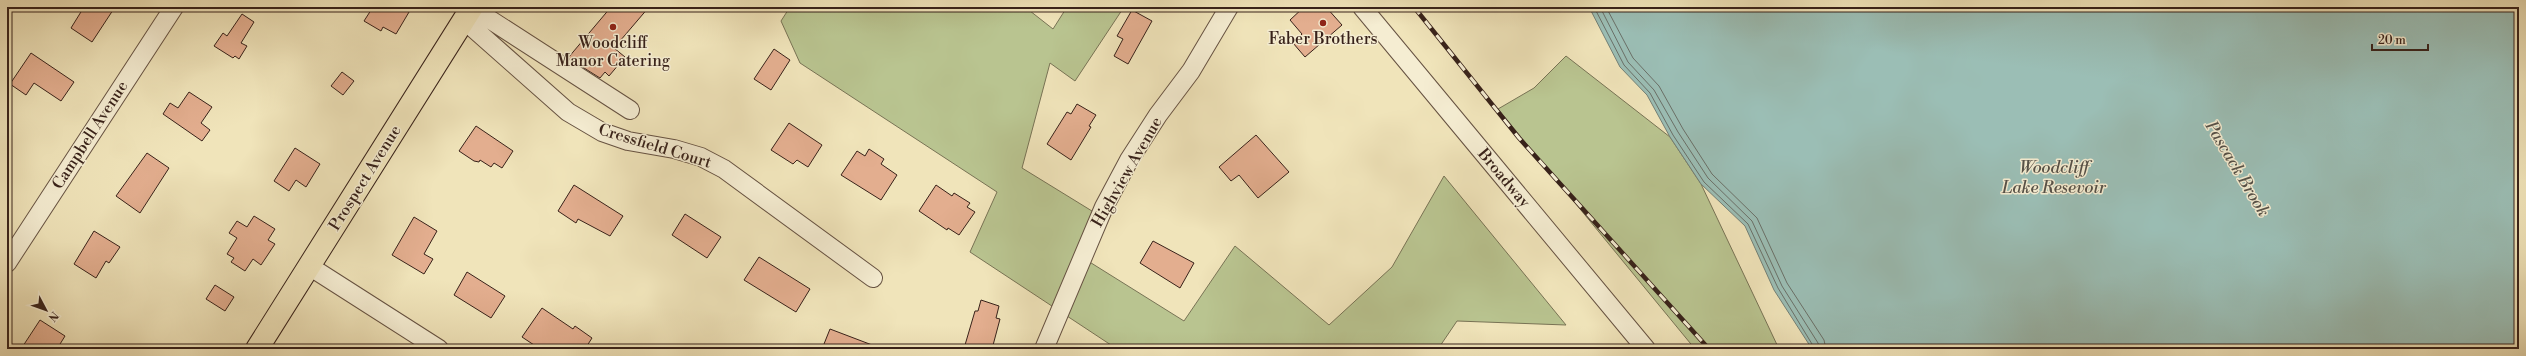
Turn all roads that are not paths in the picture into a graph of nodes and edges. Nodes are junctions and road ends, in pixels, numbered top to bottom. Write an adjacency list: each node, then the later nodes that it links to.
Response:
1 (174, 7): 6 (street, Campbell Avenue)
2 (1229, 7): 11 (street, Highview Avenue)
3 (1362, 7): 12 (street, Broadway)
4 (469, 12): 5 (street); 7 (main road, Prospect Avenue); 8 (street, Cressfield Court)
5 (630, 110)
6 (7, 263)
7 (309, 266): 9 (main road, Prospect Avenue); 10 (street)
8 (873, 278)
9 (257, 349)
10 (439, 349)
11 (1044, 349)
12 (1646, 349)

